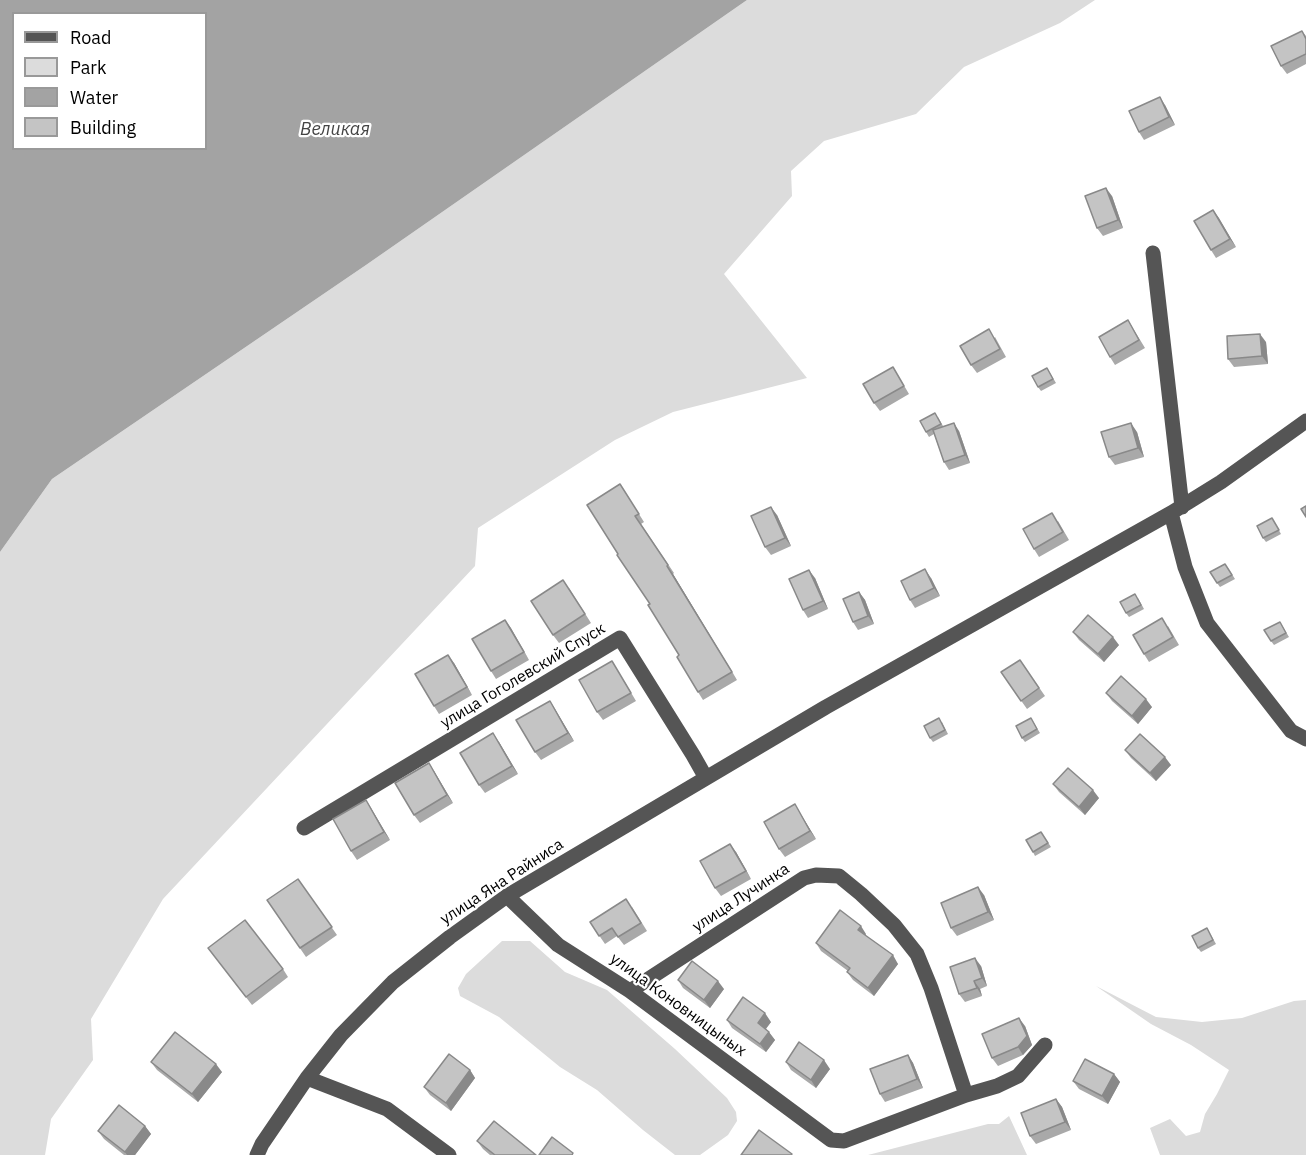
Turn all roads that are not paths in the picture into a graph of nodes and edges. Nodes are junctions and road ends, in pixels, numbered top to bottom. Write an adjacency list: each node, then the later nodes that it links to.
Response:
1 (1153, 253): 3 (street)
2 (1306, 421): 3 (street, улица Яна Райниса)
3 (1177, 510): 4 (street); 5 (street, улица Яна Райниса)
4 (1306, 739)
5 (706, 778): 6 (street, улица Гоголевский Спуск); 7 (street, улица Яна Райниса)
6 (304, 828)
7 (507, 897): 8 (street, улица Коновницыных); 10 (street, улица Яна Райниса)
8 (630, 991): 11 (street, улица Коновницыных); 11 (street, улица Лучинка)
9 (1045, 1045): 11 (street)
10 (307, 1077): 12 (street, улица Яна Райниса); 13 (street)
11 (966, 1095)
12 (257, 1155)
13 (449, 1155)

